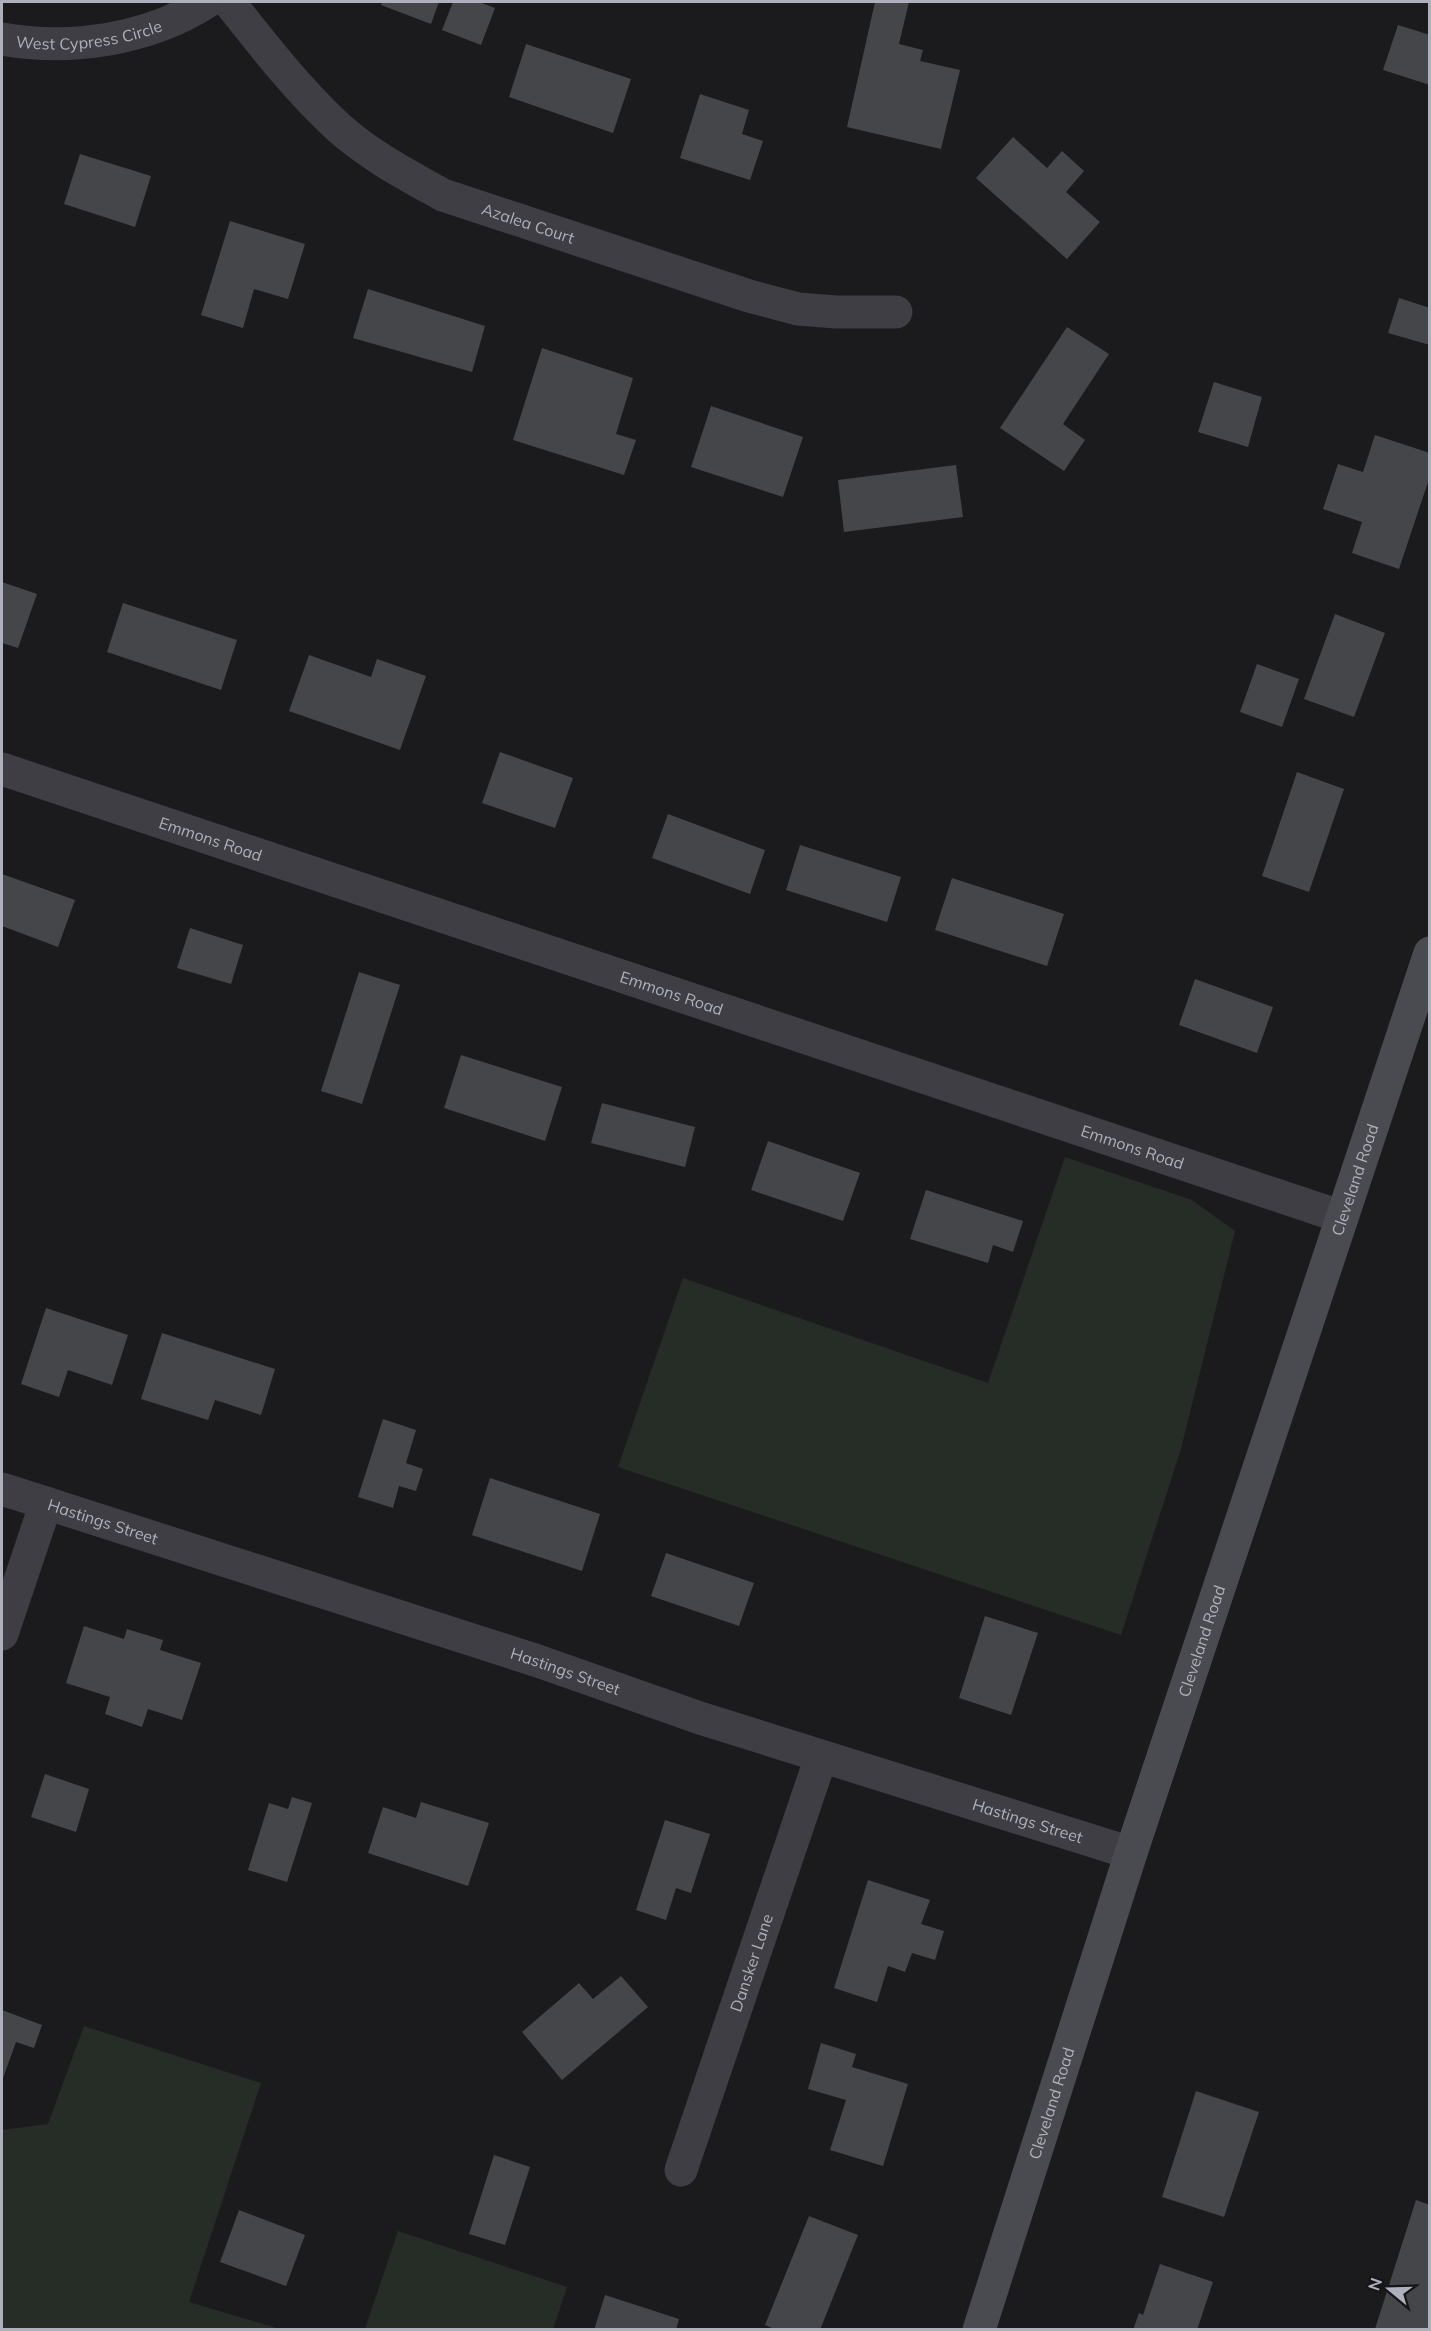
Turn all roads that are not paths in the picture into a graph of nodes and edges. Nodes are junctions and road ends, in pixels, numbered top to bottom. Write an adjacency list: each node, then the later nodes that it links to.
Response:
1 (207, 2): 3 (street, West Cypress Circle)
2 (229, 2): 4 (street, Azalea Court)
3 (2, 39)
4 (896, 312)
5 (2, 769): 7 (street, Emmons Road)
6 (1430, 953): 7 (main road, Cleveland Road)
7 (1342, 1217): 12 (main road, Cleveland Road)
8 (2, 1489): 9 (street, Hastings Street)
9 (45, 1503): 10 (street); 11 (street, Hastings Street)
10 (2, 1634)
11 (822, 1757): 12 (street, Hastings Street); 13 (street, Dansker Lane)
12 (1131, 1853): 14 (main road, Cleveland Road)
13 (681, 2170)
14 (979, 2330)

